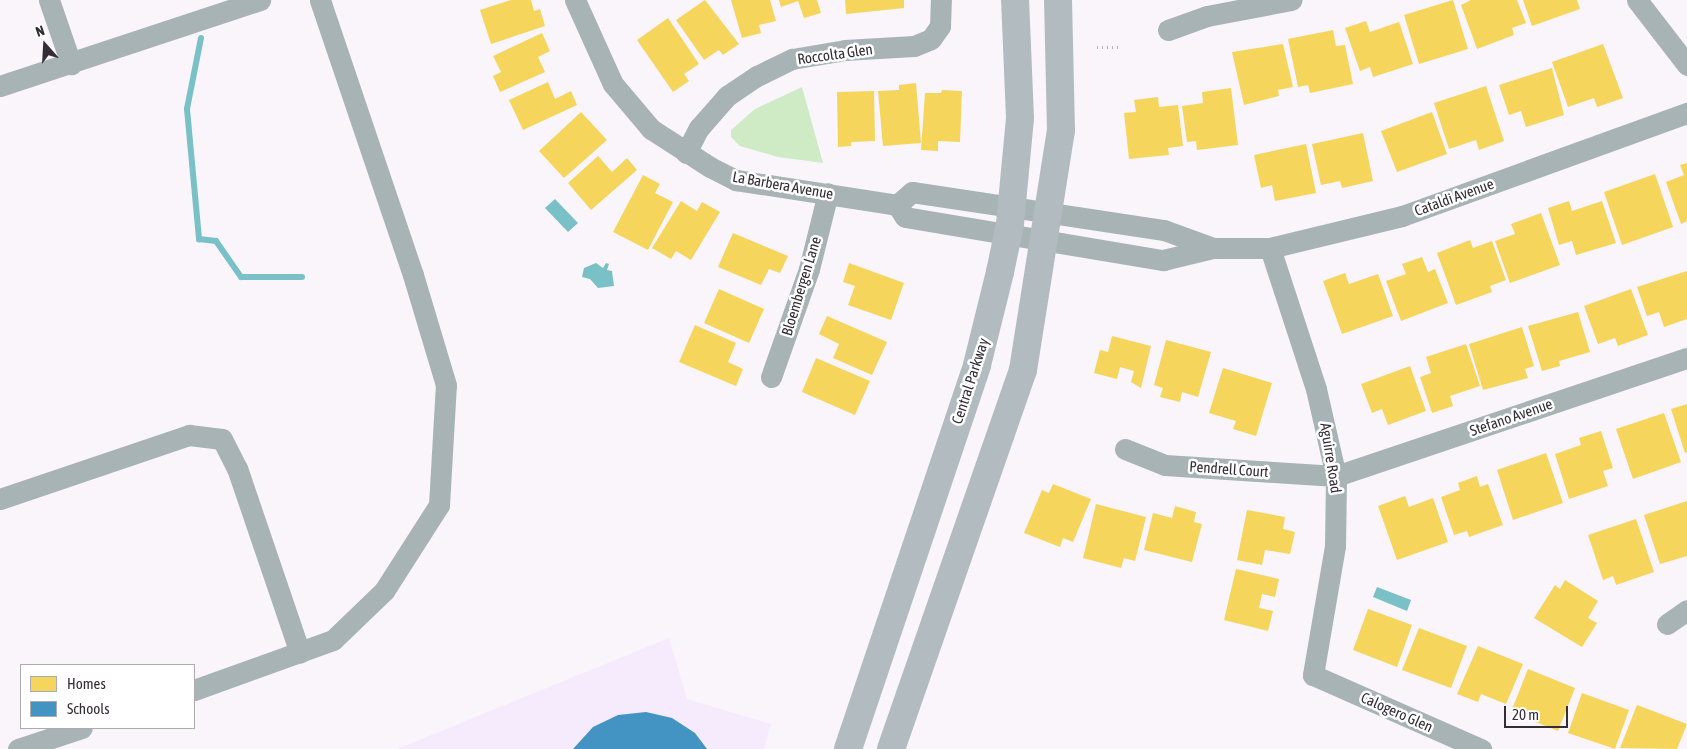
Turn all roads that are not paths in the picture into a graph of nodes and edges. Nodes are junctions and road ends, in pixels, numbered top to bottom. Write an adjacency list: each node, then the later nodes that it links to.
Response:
1 (49, 0): 11 (street)
2 (260, 0): 11 (street)
3 (320, 0): 29 (street)
4 (575, 0): 15 (street, La Barbera Avenue)
5 (941, 0): 15 (street, Roccolta Glen)
6 (1015, 0): 18 (main road, Central Parkway)
7 (1058, 0): 18 (main road, Central Parkway)
8 (1291, 0): 10 (street)
9 (1637, 0): 12 (street)
10 (1168, 30)
11 (71, 64): 13 (street)
12 (1687, 65)
13 (0, 86)
14 (1687, 113): 21 (street, Cataldi Avenue)
15 (686, 153): 16 (street, La Barbera Avenue)
16 (828, 193): 17 (street, La Barbera Avenue); 23 (street, Bloembergen Lane)
17 (897, 205): 18 (street); 19 (street, La Barbera Avenue)
18 (1032, 209): 19 (main road, Central Parkway); 19 (main road, Central Parkway); 20 (street, Cataldi Avenue)
19 (1028, 238): 20 (street, Cataldi Avenue); 34 (main road, Central Parkway); 35 (main road, Central Parkway)
20 (1213, 248): 21 (street, Cataldi Avenue)
21 (1270, 248): 25 (street, Aguirre Road)
22 (1687, 358): 25 (street, Stefano Avenue)
23 (771, 377)
24 (1125, 448): 25 (street, Pendrell Court)
25 (1336, 476): 30 (street, Aguirre Road)
26 (0, 499): 29 (street)
27 (1687, 610): 28 (street)
28 (1667, 624)
29 (300, 654): 31 (street)
30 (1313, 675): 36 (street, Calogero Glen)
31 (195, 690)
32 (79, 729): 33 (street)
33 (18, 749)
34 (848, 749)
35 (891, 749)
36 (1481, 749)

